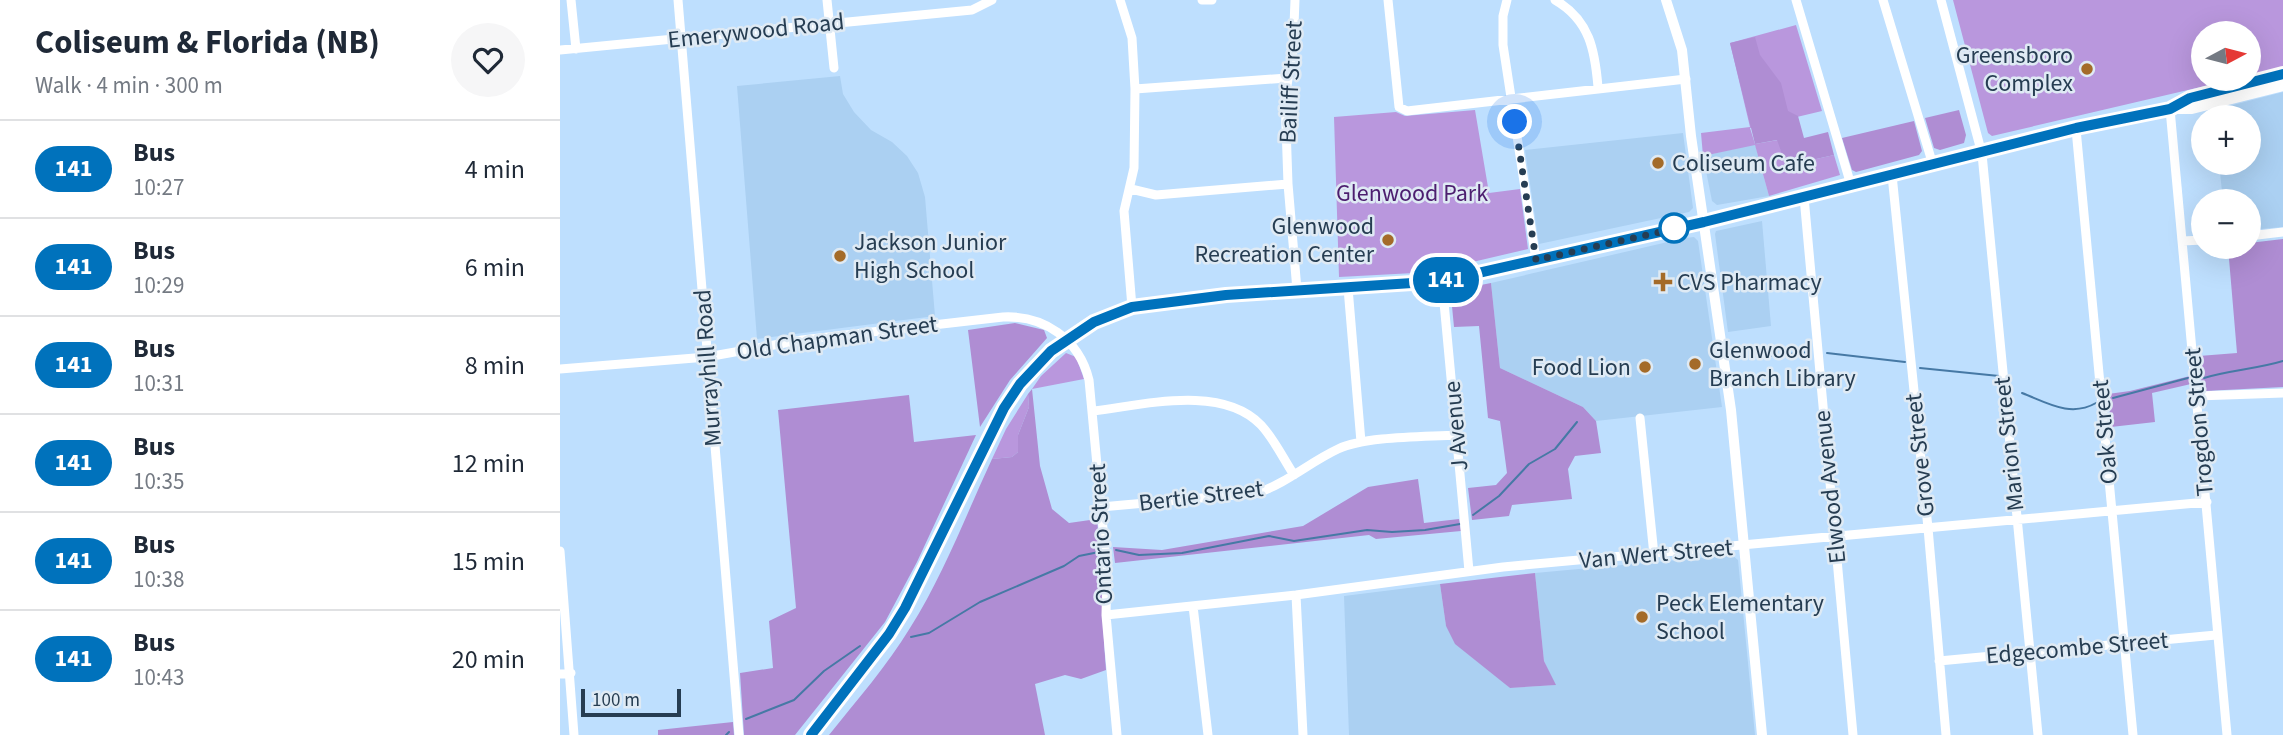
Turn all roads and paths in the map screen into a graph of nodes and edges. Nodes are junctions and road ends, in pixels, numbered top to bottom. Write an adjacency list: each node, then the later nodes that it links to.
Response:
1 (571, 0): 18 (street)
2 (678, 0): 17 (street, Murrayhill Road)
3 (827, 0): 16 (street)
4 (992, 0): 16 (street, Emerywood Road)
5 (1119, 0): 26 (street)
6 (1202, 0): 7 (street)
7 (1212, 0)
8 (1295, 0): 22 (street, Bailiff Street)
9 (1388, 0): 27 (street)
10 (1507, 0): 27 (street)
11 (1555, 0): 25 (street)
12 (1666, 0): 23 (main road)
13 (1796, 0): 34 (street)
14 (1883, 0): 31 (street)
15 (1941, 0): 30 (street, Marion Street)
16 (830, 24): 17 (street, Emerywood Road); 20 (street)
17 (682, 38): 18 (street, Emerywood Road); 48 (street, Murrayhill Road)
18 (576, 48): 19 (street, Emerywood Road)
19 (560, 50)
20 (834, 68)
21 (2283, 74): 28 (main road)
22 (1287, 78): 26 (street); 33 (street, Bailiff Street)
23 (1686, 79): 25 (street); 37 (main road)
24 (2283, 86): 28 (main road)
25 (1598, 87): 27 (street)
26 (1135, 89): 35 (street)
27 (1511, 98): 42 (street)
28 (2170, 109): 29 (main road); 40 (street, Trogdon Street)
29 (2076, 128): 30 (main road); 59 (street, Oak Street)
30 (1982, 154): 31 (main road); 60 (street, Marion Street)
31 (1933, 165): 32 (main road)
32 (1892, 175): 34 (main road); 61 (street, Grove Street)
33 (1288, 184): 35 (street); 45 (street, Bailiff Street)
34 (1852, 185): 36 (main road)
35 (1131, 189): 46 (street)
36 (1804, 197): 37 (main road); 62 (street, Elwood Avenue)
37 (1704, 222): 42 (main road); 63 (main road)
38 (2283, 232): 39 (street)
39 (2261, 235)
40 (2183, 241): 41 (street); 51 (street, Trogdon Street)
41 (2191, 241)
42 (1536, 260): 43 (main road)
43 (1443, 281): 44 (main road); 54 (street, J Avenue)
44 (1348, 288): 45 (main road); 55 (street)
45 (1297, 290): 46 (main road)
46 (1132, 307): 47 (main road)
47 (1066, 340): 48 (street, Old Chapman Street); 52 (street, Ontario Street); 78 (main road)
48 (707, 357): 49 (street, Old Chapman Street); 77 (street, Murrayhill Road)
49 (560, 369)
50 (2283, 393): 51 (street)
51 (2197, 396): 57 (street, Trogdon Street)
52 (1094, 411): 56 (street); 58 (street, Ontario Street)
53 (1640, 418): 65 (street)
54 (1456, 435): 55 (street, Bertie Street); 66 (street, J Avenue)
55 (1361, 442): 56 (street, Bertie Street)
56 (1294, 475): 58 (street, Bertie Street)
57 (2207, 502): 59 (street, Van Wert Street); 70 (street, Trogdon Street)
58 (1101, 507): 69 (street, Ontario Street)
59 (2113, 511): 60 (street, Van Wert Street); 71 (street, Oak Street)
60 (2017, 518): 61 (street, Van Wert Street); 72 (street, Marion Street)
61 (1928, 528): 62 (street, Van Wert Street); 73 (street, Grove Street)
62 (1834, 536): 63 (street, Van Wert Street); 83 (street, Elwood Avenue)
63 (1744, 546): 65 (street, Van Wert Street); 82 (main road)
64 (560, 551): 74 (street)
65 (1654, 555): 66 (street, Van Wert Street)
66 (1469, 571): 67 (street, Van Wert Street)
67 (1296, 595): 68 (street, Van Wert Street); 81 (street)
68 (1194, 606): 69 (street, Van Wert Street); 80 (street)
69 (1105, 615): 79 (street, Ontario Street)
70 (2216, 635): 71 (street, Edgecombe Street); 87 (street, Trogdon Street)
71 (2125, 644): 72 (street, Edgecombe Street); 86 (street, Oak Street)
72 (2028, 652): 73 (street, Edgecombe Street); 85 (street, Marion Street)
73 (1939, 661): 84 (street, Grove Street)
74 (571, 673): 75 (street); 76 (street)
75 (560, 674)
76 (574, 735)
77 (739, 735)
78 (811, 735)
79 (1117, 735)
80 (1208, 735)
81 (1303, 735)
82 (1762, 735)
83 (1853, 735)
84 (1946, 735)
85 (2038, 735)
86 (2133, 735)
87 (2227, 735)

